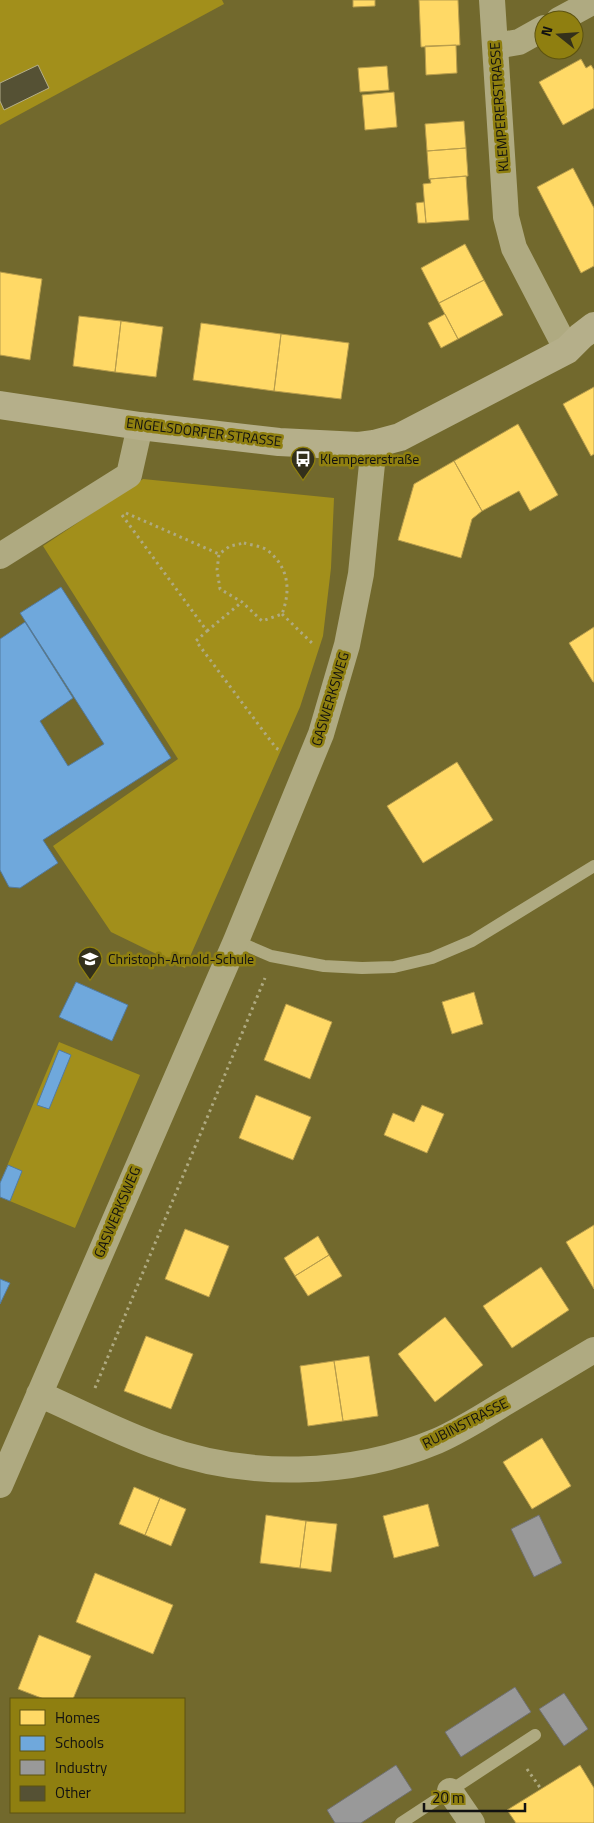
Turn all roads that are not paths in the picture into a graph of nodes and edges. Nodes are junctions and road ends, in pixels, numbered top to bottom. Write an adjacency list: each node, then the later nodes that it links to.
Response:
1 (492, 0): 5 (street, KLEMPERERSTRASSE)
2 (594, 1): 3 (street)
3 (577, 10)
4 (534, 34): 5 (street)
5 (495, 46): 8 (street, KLEMPERERSTRASSE)
6 (594, 326): 8 (street, ENGELSDORFER STRASSE)
7 (594, 349): 8 (street, ENGELSDORFER STRASSE)
8 (567, 350): 11 (street, ENGELSDORFER STRASSE)
9 (0, 405): 10 (street, ENGELSDORFER STRASSE)
10 (140, 426): 11 (street, ENGELSDORFER STRASSE); 12 (street)
11 (374, 444): 14 (street, GASWERKSWEG)
12 (0, 556)
13 (594, 866): 14 (lane)
14 (236, 941): 16 (street, GASWERKSWEG)
15 (594, 1350): 16 (street, RUBINSTRASSE)
16 (39, 1394): 17 (street, GASWERKSWEG)
17 (0, 1485)
18 (535, 1735): 19 (lane)
19 (450, 1791): 20 (lane); 21 (street)
20 (400, 1823)
21 (472, 1823)

